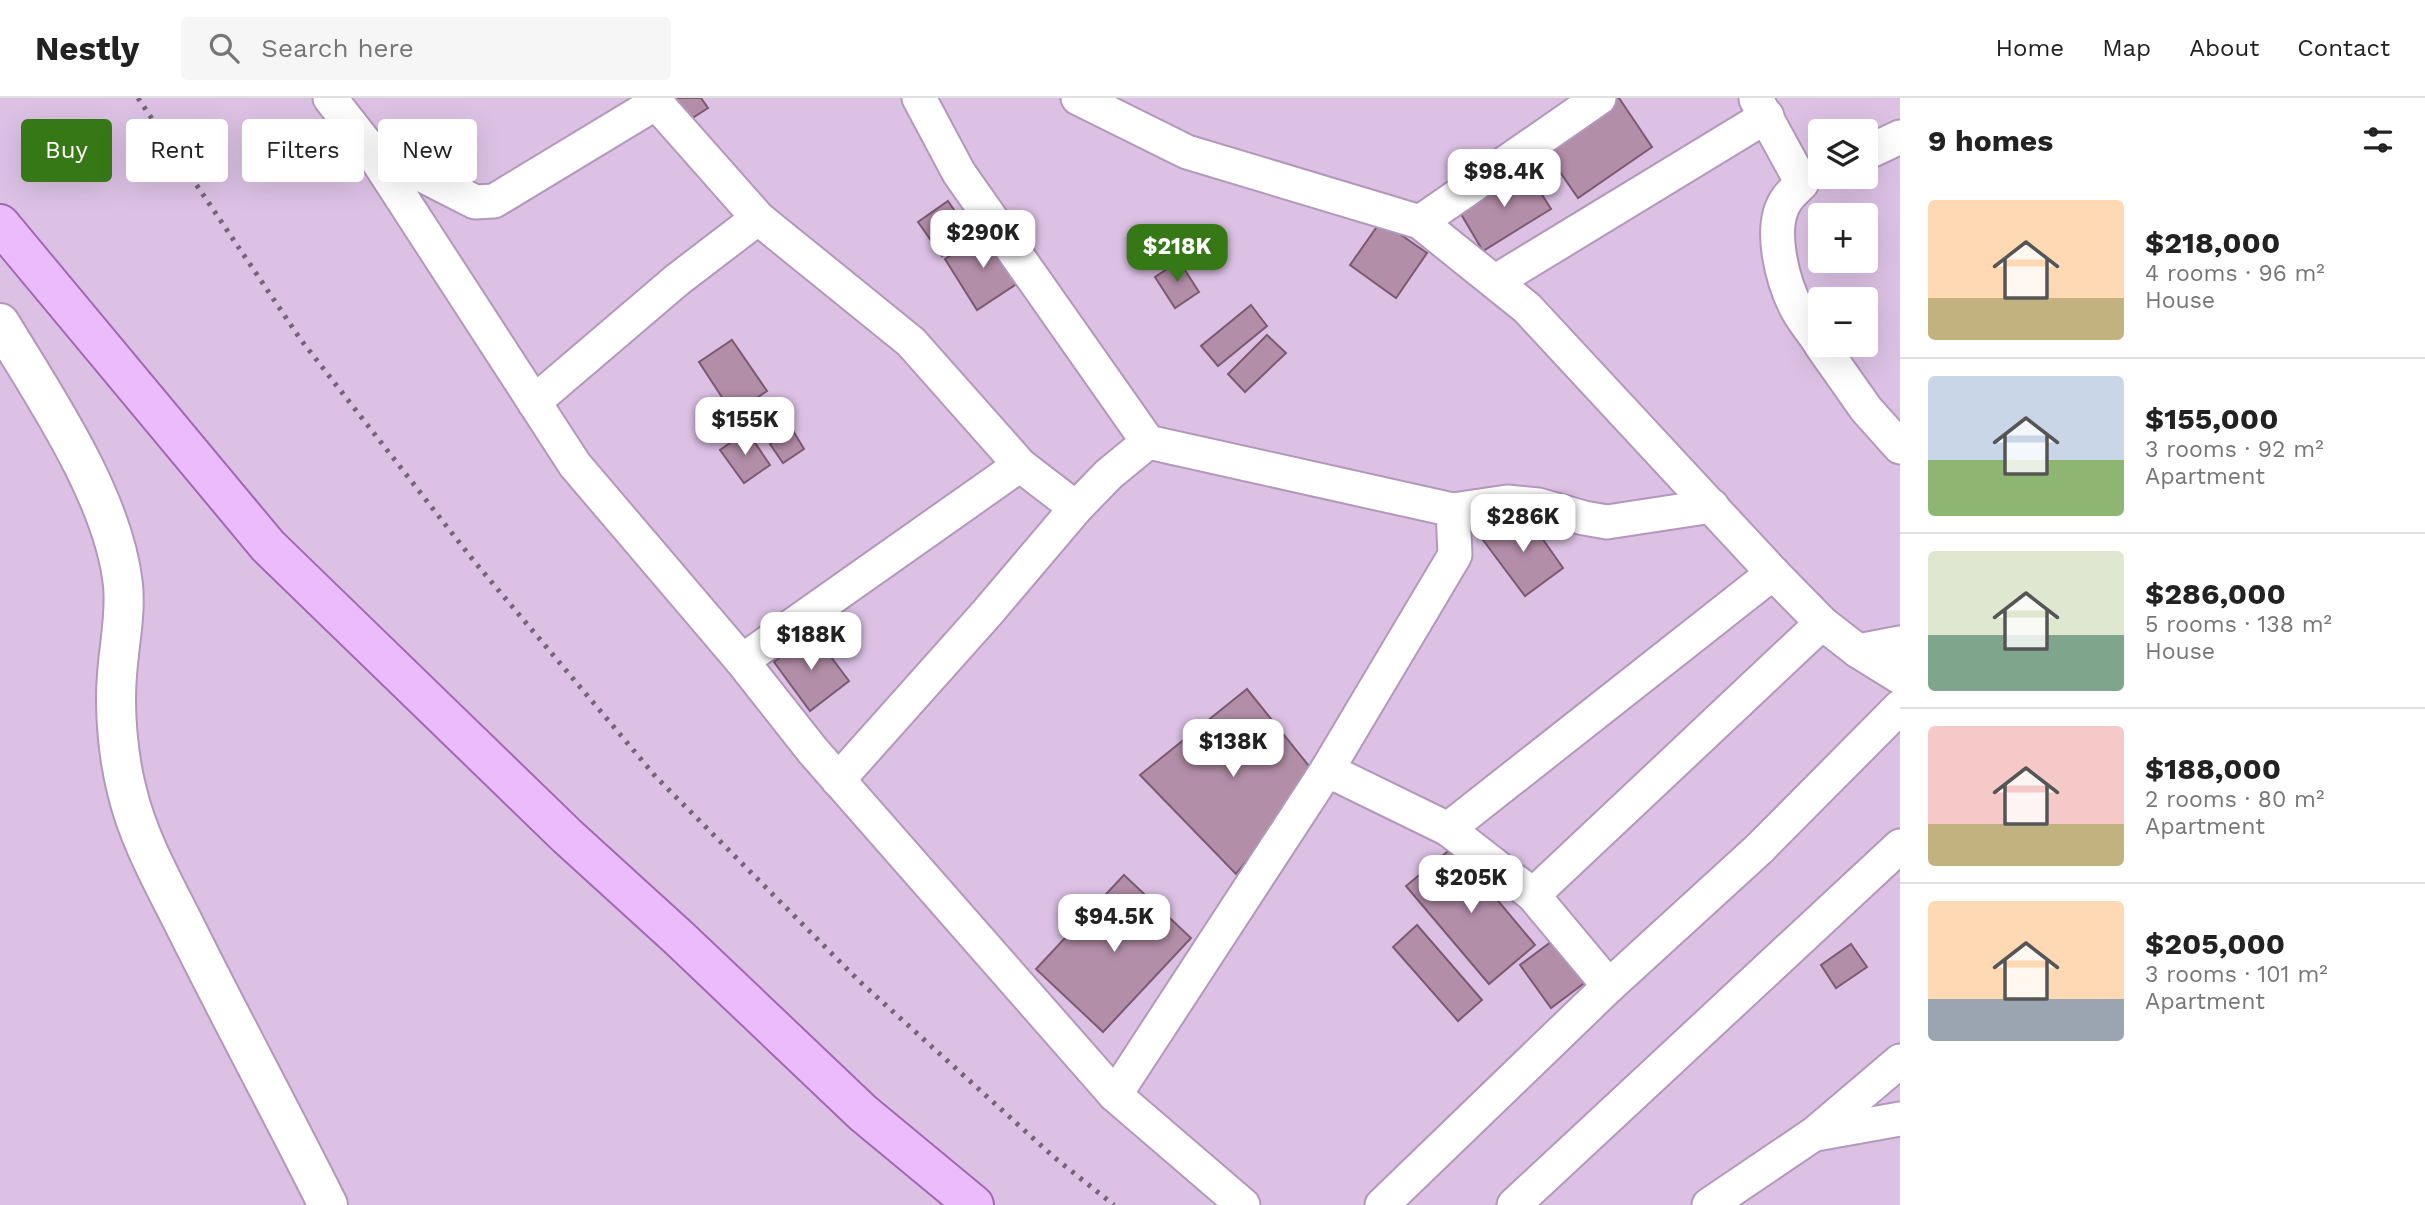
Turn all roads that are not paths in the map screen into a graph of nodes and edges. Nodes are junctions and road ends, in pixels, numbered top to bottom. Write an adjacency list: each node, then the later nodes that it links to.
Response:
1 (330, 98): 9 (street)
2 (919, 98): 20 (street)
3 (1078, 98): 13 (street)
4 (1599, 98): 13 (street)
5 (654, 100): 9 (street); 12 (street)
6 (1761, 107): 10 (street); 15 (street)
7 (1900, 137): 8 (street)
8 (1878, 147)
9 (370, 149): 19 (street)
10 (1808, 174)
11 (1808, 181): 17 (street)
12 (758, 218): 19 (street); 22 (street)
13 (1420, 222): 15 (street)
14 (0, 224): 44 (main road)
15 (1496, 281): 23 (street)
16 (0, 323): 43 (main road)
17 (1808, 325)
18 (1830, 357): 21 (street)
19 (534, 402): 30 (street)
20 (1147, 442): 24 (street); 25 (street)
21 (1900, 447)
22 (1020, 465): 24 (street); 30 (street)
23 (1712, 506): 25 (street); 26 (street)
24 (1076, 508): 34 (street)
25 (1453, 510): 33 (street)
26 (1773, 573): 27 (street); 35 (street)
27 (1822, 623): 29 (street); 37 (street)
28 (1900, 643): 29 (street)
29 (1858, 651): 31 (street)
30 (742, 661): 34 (street)
31 (1900, 677)
32 (1900, 707): 38 (street)
33 (1327, 770): 35 (street); 40 (street)
34 (838, 780): 40 (street)
35 (1448, 829): 37 (street)
36 (1900, 846): 47 (street)
37 (1533, 895): 38 (street)
38 (1609, 986): 46 (street)
39 (1900, 1061): 42 (street)
40 (1115, 1095): 45 (street)
41 (1900, 1119): 42 (street)
42 (1814, 1134): 48 (street)
43 (328, 1205)
44 (974, 1205)
45 (1243, 1205)
46 (1382, 1205)
47 (1514, 1205)
48 (1709, 1205)

